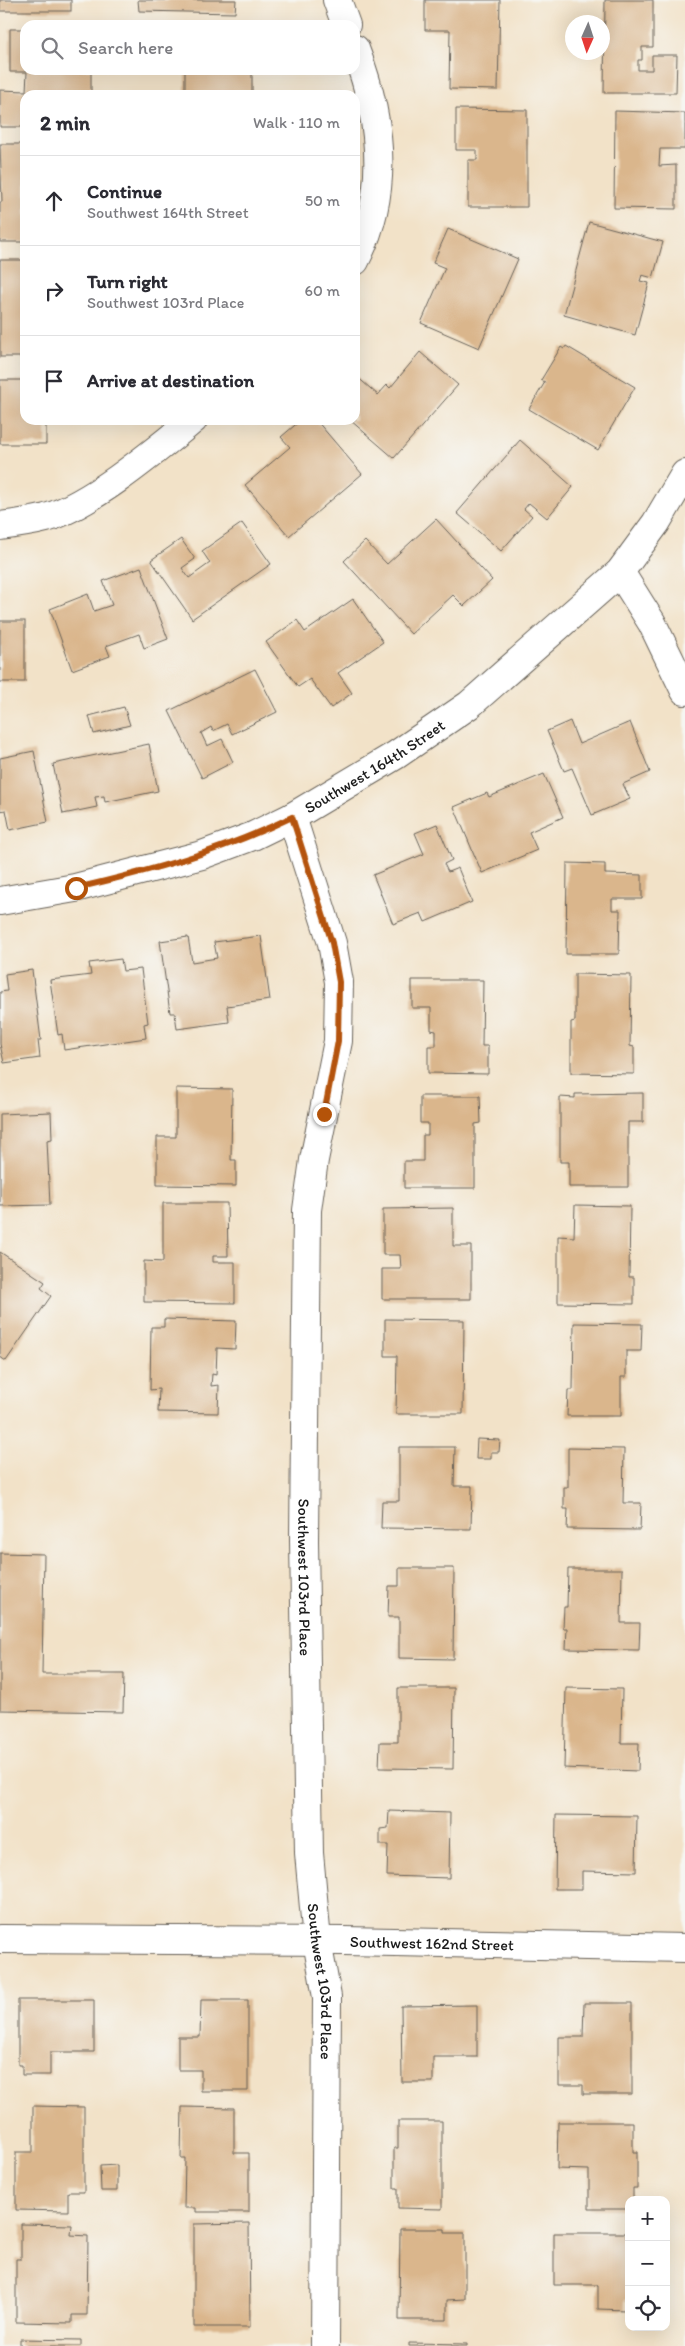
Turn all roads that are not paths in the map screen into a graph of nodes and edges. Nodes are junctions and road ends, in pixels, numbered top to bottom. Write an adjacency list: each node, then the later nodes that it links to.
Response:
1 (337, 0): 2 (street)
2 (344, 20)
3 (360, 65): 4 (street)
4 (360, 250)
5 (187, 425): 7 (street)
6 (685, 474): 8 (street, Southwest 164th Street)
7 (0, 526)
8 (620, 572): 9 (street); 10 (street, Southwest 164th Street)
9 (685, 691)
10 (292, 817): 11 (street, Southwest 164th Street); 13 (street, Southwest 103rd Place)
11 (0, 901)
12 (0, 1939): 13 (street, Southwest 162nd Street)
13 (317, 1941): 14 (street, Southwest 162nd Street); 15 (street, Southwest 103rd Place)
14 (685, 1948)
15 (325, 2346)

